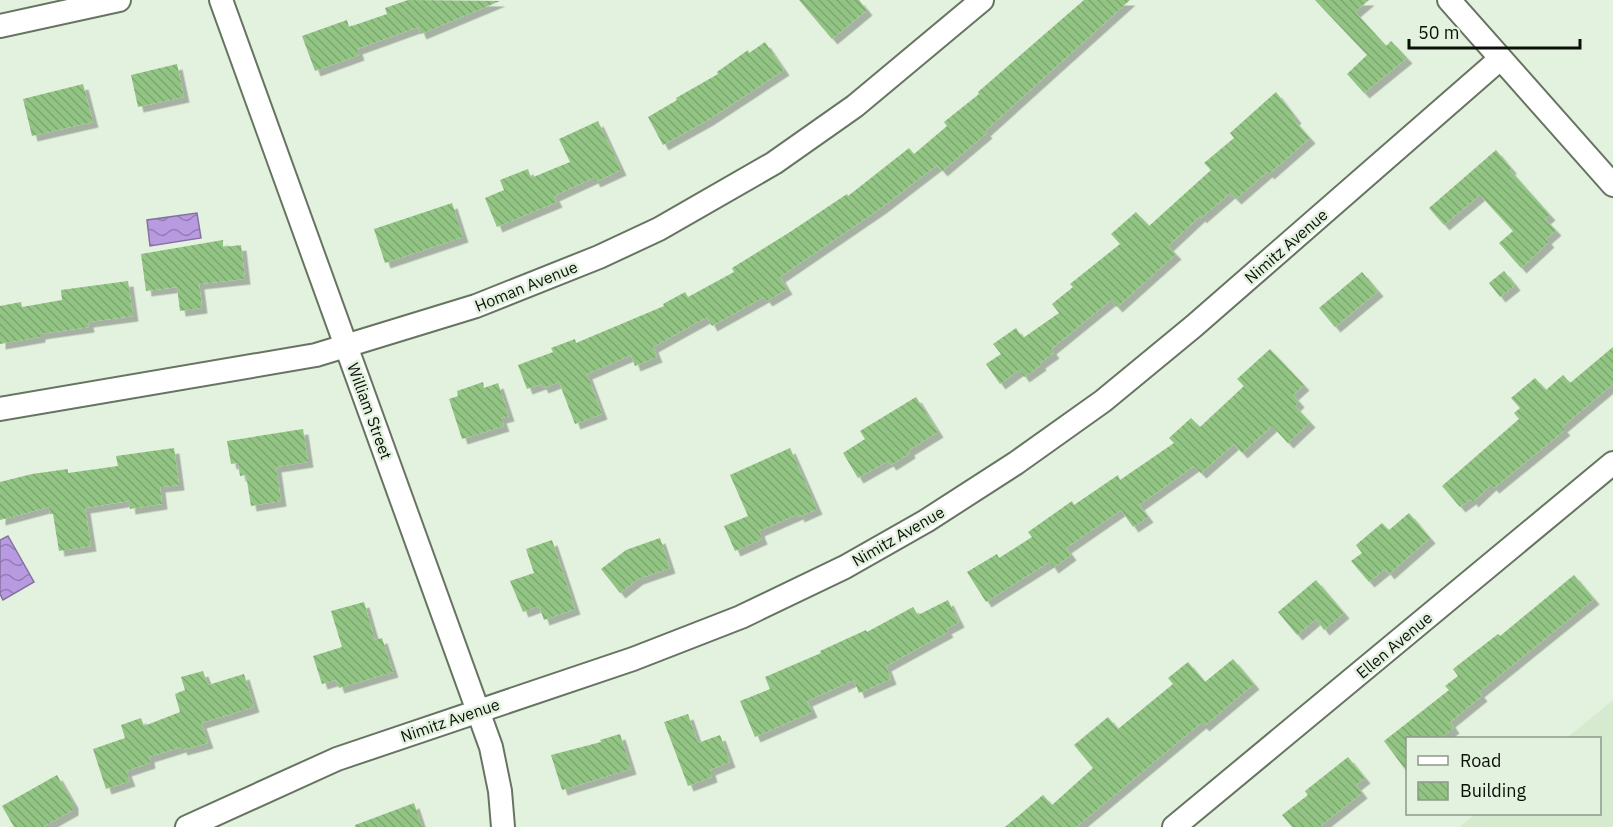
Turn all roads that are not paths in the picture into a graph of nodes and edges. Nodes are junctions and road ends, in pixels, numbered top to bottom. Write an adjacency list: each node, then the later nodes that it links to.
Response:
1 (119, 0): 5 (street)
2 (221, 0): 8 (street, William Street)
3 (982, 0): 8 (street, Homan Avenue)
4 (1449, 0): 6 (street)
5 (0, 26)
6 (1500, 59): 7 (street); 11 (street, Nimitz Avenue)
7 (1613, 185)
8 (347, 346): 9 (street, Homan Avenue); 11 (street, William Street)
9 (0, 409)
10 (1613, 463): 14 (street, Ellen Avenue)
11 (478, 710): 12 (street, Nimitz Avenue); 13 (street, William Street)
12 (187, 827)
13 (503, 827)
14 (1174, 827)

